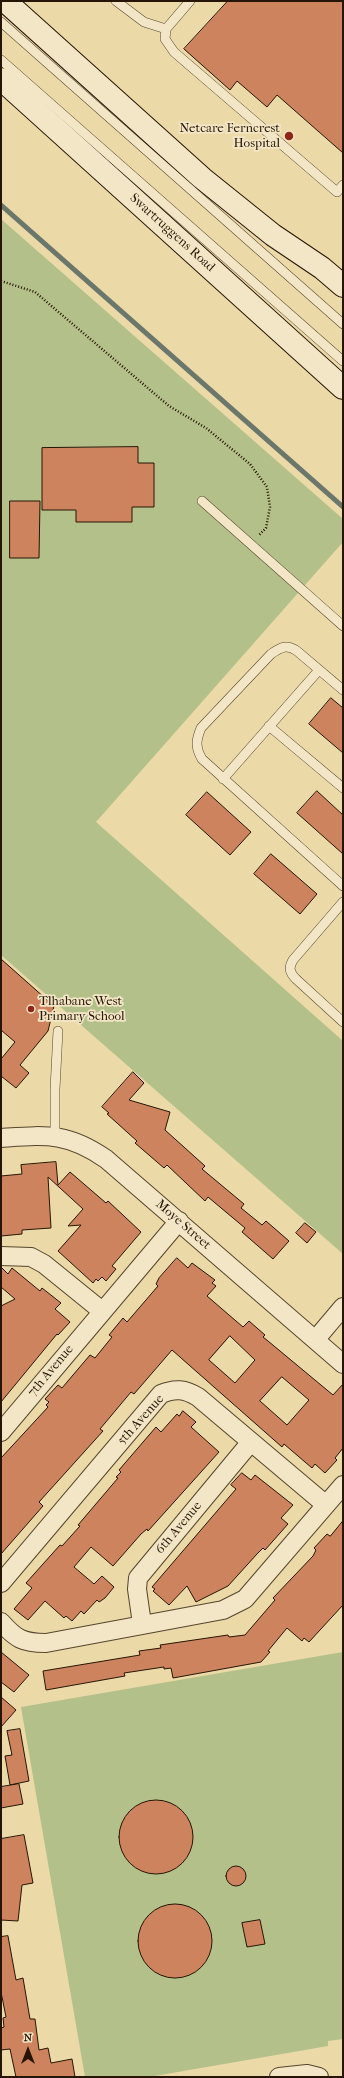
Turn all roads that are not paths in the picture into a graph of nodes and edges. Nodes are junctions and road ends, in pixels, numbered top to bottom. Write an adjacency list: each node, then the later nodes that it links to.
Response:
1 (5, 1): 9 (main road)
2 (116, 1): 5 (lane)
3 (190, 1): 5 (lane)
4 (1, 22): 10 (lane)
5 (166, 29): 8 (lane)
6 (1, 60): 11 (lane)
7 (1, 79): 12 (main road, Swartruggens Road)
8 (341, 191)
9 (343, 286)
10 (343, 324)
11 (343, 362)
12 (343, 388)
13 (202, 501): 14 (lane)
14 (343, 626)
15 (319, 670): 16 (lane); 17 (lane); 18 (lane)
16 (343, 690)
17 (269, 726): 18 (lane); 19 (lane)
18 (222, 778): 20 (lane)
19 (343, 788)
20 (343, 886)
21 (343, 902): 22 (lane)
22 (343, 1022)
23 (58, 1031): 24 (lane)
24 (55, 1136): 25 (street, Moye Street); 26 (street, Moye Street)
25 (1, 1138)
26 (179, 1221): 29 (street, 7th Avenue); 30 (street, Moye Street)
27 (1, 1256): 29 (street)
28 (343, 1307): 30 (street)
29 (102, 1311): 32 (street, 7th Avenue)
30 (316, 1339): 31 (street, Moye Street)
31 (343, 1364)
32 (1, 1432)
33 (250, 1443): 35 (street, 5th Avenue); 36 (street, 5th Avenue); 38 (street, 6th Avenue)
34 (343, 1485): 35 (street)
35 (326, 1505): 38 (street)
36 (1, 1583)
37 (1, 1622): 38 (street)
38 (142, 1624)
39 (279, 2077): 40 (street)
40 (319, 2077)

